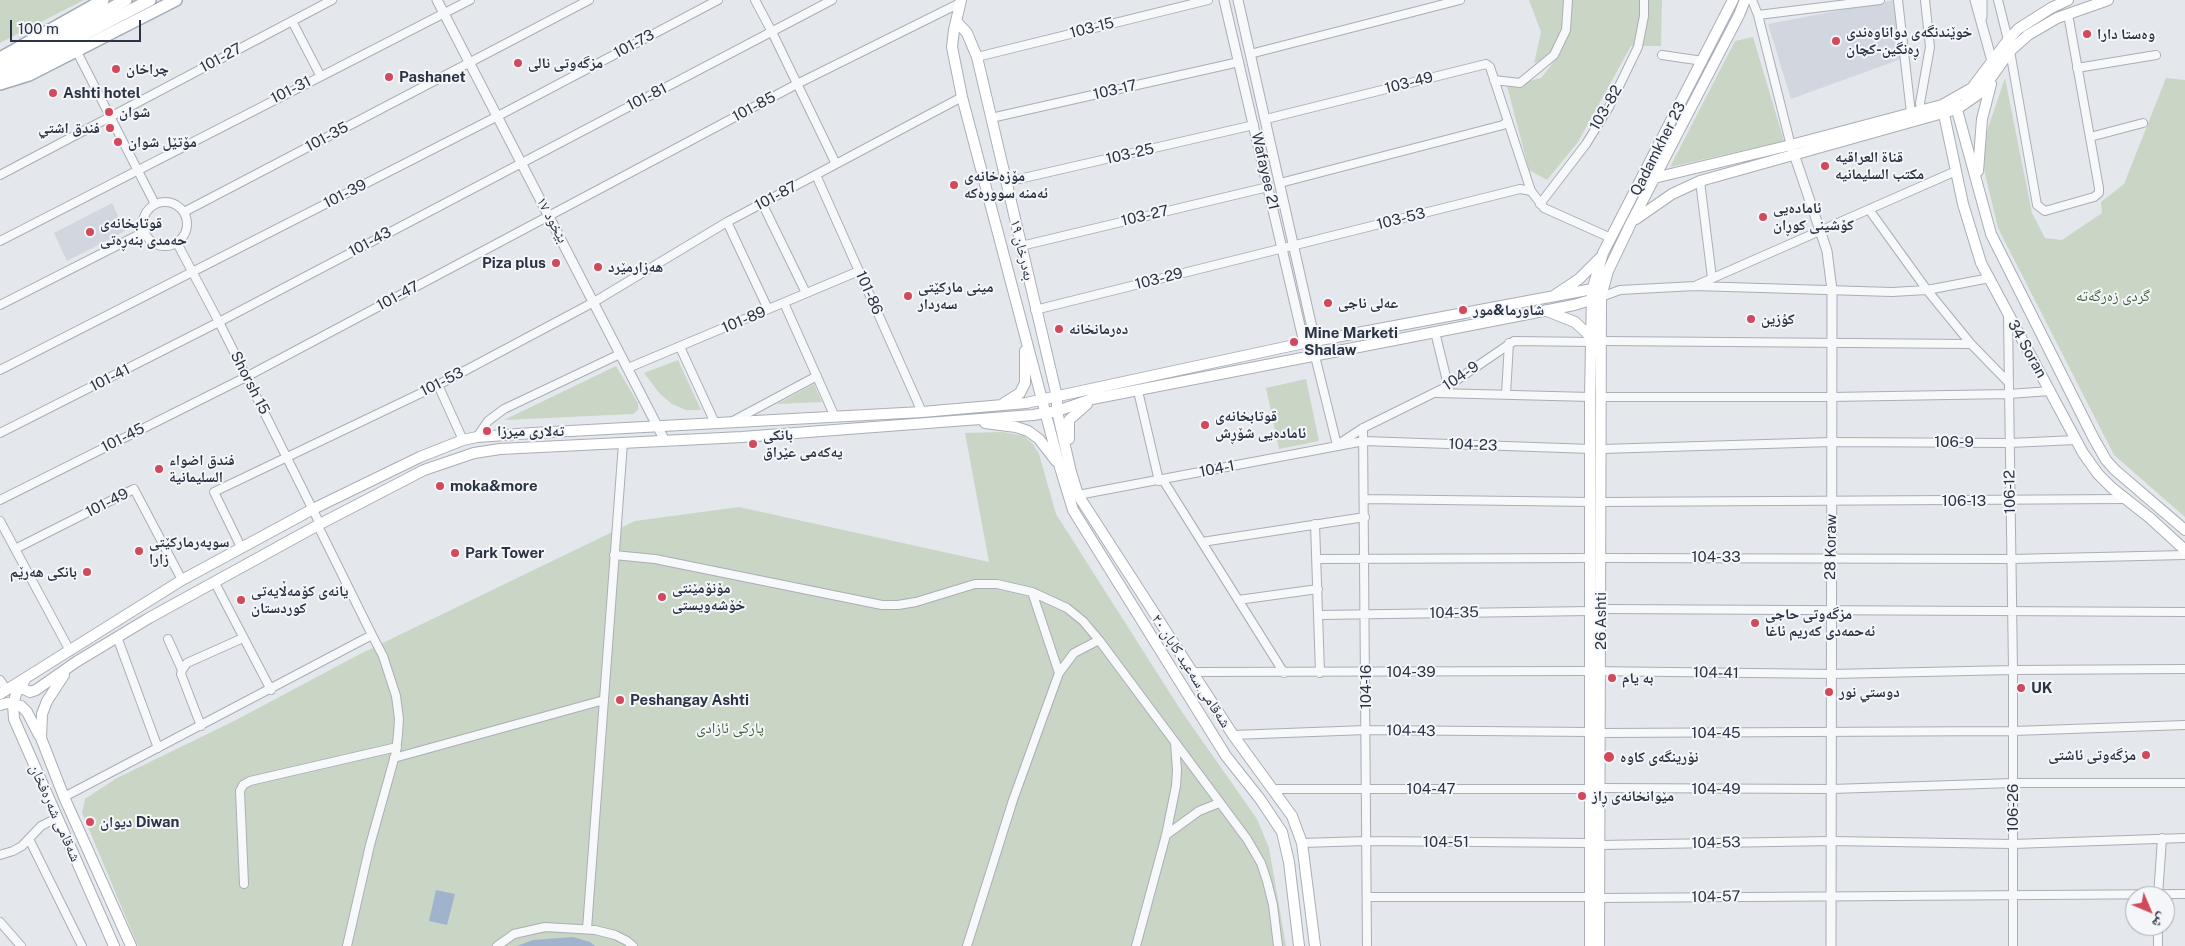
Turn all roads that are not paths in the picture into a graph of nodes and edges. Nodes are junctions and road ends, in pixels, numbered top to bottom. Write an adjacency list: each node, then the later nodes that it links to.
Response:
1 (104, 0): 44 (main road)
2 (126, 0): 49 (main road)
3 (150, 0): 53 (main road)
4 (176, 0): 39 (main road)
5 (332, 0): 34 (street, 101-27)
6 (437, 0): 30 (street, بێخود ١٧)
7 (470, 0): 30 (street, 101-31)
8 (589, 0): 45 (street, 101-35)
9 (718, 0): 62 (street, 101-73)
10 (755, 0): 36 (street)
11 (832, 0): 36 (street, 101-81)
12 (1208, 0): 43 (street, 103-15)
13 (1224, 0): 48 (street, Wafayee 21)
14 (1238, 0): 40 (street, Wafayee 21)
15 (1460, 0): 40 (street)
16 (1568, 0): 54 (street)
17 (1644, 0): 86 (street, 103-82)
18 (1733, 0): 46 (main road, Qadamkher 23)
19 (1745, 0): 76 (main road, Qadamkher 23)
20 (1752, 0): 32 (street)
21 (1880, 0): 32 (street)
22 (1898, 0): 60 (street)
23 (1925, 0): 60 (street)
24 (1975, 0): 33 (street)
25 (1982, 0): 33 (street)
26 (1998, 0): 37 (street)
27 (2066, 0): 37 (main road)
28 (2108, 0): 31 (main road)
29 (961, 2): 35 (main road, بەدرخان ١٩); 56 (street, 101-85)
30 (445, 14): 45 (street, بێخود ١٧); 51 (street, 101-31)
31 (2068, 14): 38 (main road); 50 (street)
32 (1758, 16): 69 (street)
33 (1982, 19): 47 (street)
34 (292, 21): 51 (street); 61 (street, 101-27)
35 (956, 21): 43 (main road, بەدرخان ١٩); 57 (main road, بەدرخان ١٩)
36 (772, 32): 56 (street); 70 (street, 101-81)
37 (2008, 40): 47 (main road)
38 (2010, 51): 52 (main road); 68 (street)
39 (77, 52): 55 (main road); 61 (street)
40 (1250, 54): 64 (street, Wafayee 21)
41 (1662, 55): 46 (street)
42 (2156, 55): 50 (street)
43 (977, 57): 63 (main road, بەدرخان ١٩)
44 (0, 58)
45 (470, 61): 62 (street, بێخود ١٧); 88 (street, 101-35)
46 (1703, 61): 80 (main road, Qadamkher 23)
47 (1992, 61): 58 (main road)
48 (1239, 62): 63 (street, 103-17); 67 (street, Wafayee 21)
49 (0, 67)
50 (2077, 68): 68 (street)
51 (320, 75): 72 (street, 101-31)
52 (1993, 77): 58 (main road); 81 (main road)
53 (0, 78)
54 (1494, 80): 64 (street, 103-49); 65 (street, 103-49)
55 (0, 84)
56 (797, 84): 71 (street); 89 (street, 101-85)
57 (962, 97): 71 (street, 101-87); 119 (main road, بەدرخان ١٩)
58 (1956, 104): 59 (main road); 81 (main road, 34 Soran)
59 (1943, 109): 60 (main road); 69 (main road); 73 (main road, 34 Soran)
60 (1916, 112): 69 (main road)
61 (110, 116): 72 (street); 74 (street, 101-27)
62 (498, 116): 70 (street, بێخود ١٧); 102 (street, 101-39)
63 (991, 118): 78 (main road, بەدرخان ١٩)
64 (1266, 119): 79 (street, Wafayee 21)
65 (1505, 123): 79 (street); 83 (street, 103-49)
66 (2143, 123): 68 (street)
67 (1254, 125): 78 (street, 103-25); 82 (street, Wafayee 21)
68 (2090, 137)
69 (1792, 150): 76 (main road); 77 (main road); 92 (street, 28 Koraw)
70 (522, 162): 89 (street, بێخود ١٧); 118 (street, 101-43)
71 (836, 164): 75 (street, 101-87)
72 (138, 169): 85 (street); 95 (street, 101-31)
73 (1956, 171): 87 (street); 104 (main road, 34 Soran)
74 (0, 174)
75 (816, 175): 84 (street, 101-87); 101 (street, 101-86)
76 (1654, 178): 80 (main road); 91 (main road, Qadamkher 23)
77 (1700, 181): 91 (main road); 103 (street)
78 (1006, 182): 97 (main road, بەدرخان ١٩)
79 (1280, 183): 98 (street, Wafayee 21)
80 (1640, 183): 94 (main road, Qadamkher 23)
81 (1978, 184): 188 (main road, 34 Soran)
82 (1268, 187): 97 (street, 103-27); 99 (street, Wafayee 21)
83 (1531, 191): 86 (street, 103-49); 98 (street, 103-53)
84 (762, 203): 90 (street, 101-87); 108 (street)
85 (155, 204): 88 (street); 93 (street)
86 (1542, 206): 94 (street)
87 (1870, 211): 92 (street); 107 (street)
88 (184, 212): 96 (street)
89 (550, 215): 111 (street, بێخود ١٧); 134 (street, 101-47)
90 (726, 222): 111 (street, 101-87); 114 (street)
91 (1631, 223): 109 (main road, Qadamkher 23)
92 (1820, 230): 103 (street); 106 (street, 28 Koraw)
93 (144, 232): 96 (street); 113 (street)
94 (1611, 238): 100 (main road, Qadamkher 23)
95 (0, 241)
96 (177, 243): 102 (street, Shorsh 15)
97 (1021, 246): 115 (main road, بەدرخان ١٩)
98 (1293, 247): 99 (street, 103-53); 122 (street, Wafayee 21)
99 (1282, 249): 115 (street, 103-29); 124 (street, Wafayee 21)
100 (1604, 253): 109 (main road, Qadamkher 23); 110 (main road)
101 (859, 271): 108 (street, 101-89); 151 (street, 101-86)
102 (193, 272): 118 (street, Shorsh 15); 131 (street, 101-39)
103 (1712, 278): 105 (street)
104 (1990, 278): 107 (street); 117 (main road, 34 Soran)
105 (1695, 286): 106 (street); 109 (street)
106 (1832, 290): 107 (street); 123 (street, 28 Koraw)
107 (1927, 290): 126 (street)
108 (806, 293): 112 (street, 101-89)
109 (1597, 294): 110 (main road); 116 (main road); 121 (main road, 26 Ashti)
110 (1549, 298): 122 (main road)
111 (594, 302): 128 (street, بێخود ١٧); 136 (street, 101-53)
112 (784, 303): 114 (street, 101-89); 133 (street)
113 (0, 305)
114 (768, 310): 127 (street, 101-89)
115 (1035, 310): 132 (main road, بەدرخان ١٩)
116 (1544, 311): 120 (main road); 121 (main road)
117 (2008, 315): 135 (street, 106-12); 140 (main road, 34 Soran)
118 (219, 322): 134 (street, Shorsh 15); 159 (street, 101-41)
119 (1025, 332): 148 (main road, بەدرخان ١٩); 149 (main road)
120 (1435, 332): 129 (main road); 138 (street)
121 (1596, 340): 123 (street); 125 (street); 144 (main road, 26 Ashti); 145 (main road, 26 Ashti)
122 (1315, 341): 124 (main road)
123 (1832, 342): 126 (street); 146 (street, 28 Koraw)
124 (1304, 343): 137 (main road)
125 (1509, 343): 138 (street, 104-9); 141 (street)
126 (1971, 344): 135 (street)
127 (680, 348): 130 (street, 101-89); 156 (street)
128 (620, 354): 130 (street, بێخود ١٧); 160 (street)
129 (1315, 356): 139 (main road); 168 (street)
130 (628, 368): 157 (street, بێخود ١٧)
131 (0, 370)
132 (1050, 371): 137 (main road); 143 (main road, بەدرخان ١٩)
133 (817, 376): 153 (street); 155 (street)
134 (246, 377): 171 (street, Shorsh 15); 178 (street, 101-45)
135 (2009, 383): 142 (street, 106-12)
136 (438, 385): 161 (street); 171 (street, 101-53)
137 (1100, 386): 143 (main road)
138 (1449, 390): 141 (street); 158 (street, 104-9)
139 (1138, 391): 147 (main road); 174 (street)
140 (2050, 391): 142 (street); 163 (main road, 34 Soran)
141 (1506, 394): 144 (street)
142 (2009, 394): 146 (street); 166 (street, 106-12)
143 (1057, 397): 148 (main road); 150 (main road, شەقامی سەعید کابان ٢٠)
144 (1590, 397): 169 (main road, 26 Ashti)
145 (1602, 397): 146 (street); 170 (main road, 26 Ashti)
146 (1832, 397): 165 (street, 28 Koraw)
147 (1092, 399): 150 (main road); 173 (main road)
148 (1042, 400): 149 (main road); 152 (main road, شەقامی سەعید کابان ٢٠)
149 (995, 406): 151 (main road)
150 (1057, 411): 152 (main road); 173 (main road, شەقامی سەعید کابان ٢٠)
151 (922, 412): 153 (main road)
152 (1046, 413): 154 (main road); 172 (main road, شەقامی سەعید کابان ٢٠)
153 (835, 417): 155 (main road)
154 (962, 420): 162 (main road); 172 (main road)
155 (731, 422): 156 (main road)
156 (715, 423): 157 (main road)
157 (658, 426): 160 (main road); 162 (street, بێخود ١٧)
158 (1364, 428): 164 (street, 104-16); 168 (street, 104-9)
159 (0, 433)
160 (476, 437): 161 (main road)
161 (463, 440): 183 (main road)
162 (665, 440): 167 (main road)
163 (2076, 440): 166 (street, 106-9); 177 (main road, 34 Soran)
164 (1360, 441): 168 (street, 104-1); 169 (street, 104-23); 176 (street, 104-16)
165 (1831, 442): 166 (street, 106-9); 170 (street, 106-9); 182 (street, 28 Koraw)
166 (2010, 442): 179 (street, 106-12)
167 (623, 443): 187 (main road); 193 (street)
168 (1336, 445): 174 (street, 104-1)
169 (1590, 449): 180 (main road, 26 Ashti)
170 (1602, 449): 181 (main road, 26 Ashti)
171 (287, 457): 183 (street, Shorsh 15); 190 (street, 101-53)
172 (1058, 464): 288 (main road, شەقامی سەعید کابان ٢٠)
173 (1070, 472): 175 (main road, شەقامی سەعید کابان ٢٠)
174 (1161, 480): 175 (street, 104-1); 189 (street)
175 (1078, 495): 223 (main road, شەقامی سەعید کابان ٢٠)
176 (1365, 499): 180 (street); 184 (street, 104-16)
177 (2126, 499): 179 (street, 106-13); 192 (main road, 34 Soran)
178 (0, 500)
179 (2010, 500): 182 (street, 106-13); 199 (street, 106-12)
180 (1591, 502): 197 (main road, 26 Ashti)
181 (1602, 502): 182 (street, 106-13); 197 (main road, 26 Ashti)
182 (1831, 502): 195 (street, 28 Koraw)
183 (313, 508): 187 (street, Shorsh 15); 190 (main road)
184 (1365, 517): 186 (street); 196 (street, 104-16)
185 (0, 520): 191 (street)
186 (1316, 524): 189 (street); 198 (street)
187 (319, 525): 201 (main road); 212 (street, Shorsh 15)
188 (2185, 530)
189 (1202, 542): 204 (street)
190 (241, 547): 200 (main road)
191 (15, 549): 200 (street, 101-49); 217 (street)
192 (2185, 550)
193 (614, 555): 203 (street); 234 (street)
194 (2185, 555): 199 (street, 104-33)
195 (1831, 557): 197 (street, 104-33); 199 (street, 104-33); 206 (street, 28 Koraw)
196 (1365, 558): 197 (street, 104-33); 198 (street, 104-33); 210 (street, 104-16)
197 (1596, 558): 205 (main road, 26 Ashti); 207 (main road, 26 Ashti)
198 (1317, 559): 202 (street)
199 (2011, 559): 208 (street, 106-12)
200 (182, 580): 217 (main road)
201 (214, 583): 213 (main road); 215 (street)
202 (1318, 589): 204 (street); 211 (street)
203 (1032, 592): 216 (street); 226 (street)
204 (1238, 600): 227 (street)
205 (1601, 609): 206 (street); 225 (main road, 26 Ashti)
206 (1830, 610): 208 (street); 229 (street, 28 Koraw)
207 (1590, 611): 210 (street, 104-35); 222 (main road, 26 Ashti)
208 (2012, 612): 209 (street); 221 (street, 106-12)
209 (2185, 612)
210 (1365, 613): 211 (street, 104-35); 224 (street, 104-16)
211 (1319, 615): 228 (street)
212 (372, 636): 232 (street); 246 (street, Shorsh 15)
213 (117, 637): 218 (main road); 247 (street)
214 (168, 638): 220 (street)
215 (243, 638): 220 (street); 232 (street)
216 (1099, 640): 226 (street); 245 (street)
217 (70, 650): 218 (main road); 230 (main road)
218 (76, 662): 230 (main road); 244 (main road)
219 (2185, 669): 221 (street, 104-41)
220 (182, 670): 238 (street)
221 (2013, 670): 229 (street, 104-41); 240 (street, 106-26)
222 (1590, 671): 224 (street, 104-39); 225 (street, 104-39); 241 (main road, 26 Ashti)
223 (1192, 672): 227 (street, 104-39); 243 (main road, شەقامی سەعید کابان ٢٠)
224 (1366, 672): 228 (street, 104-39); 239 (street, 104-16)
225 (1601, 672): 229 (street, 104-41); 241 (main road, 26 Ashti)
226 (1059, 673): 285 (street)
227 (1284, 673): 228 (street, 104-39)
228 (1320, 673)
229 (1832, 674): 242 (street, 28 Koraw)
230 (25, 679): 233 (main road); 235 (main road)
231 (0, 680): 233 (street)
232 (270, 690): 238 (street)
233 (3, 692)
234 (604, 700): 248 (street); 277 (street)
235 (13, 704): 236 (main road); 244 (main road); 257 (main road, شەقامی شەرەفخان)
236 (0, 705)
237 (2185, 725): 240 (street, 104-45)
238 (201, 726): 247 (street)
239 (1366, 730): 241 (street, 104-43); 243 (street, 104-43); 253 (street, 104-16)
240 (2013, 731): 242 (street, 104-45); 250 (street, 106-26)
241 (1595, 732): 242 (street, 104-45); 251 (main road, 26 Ashti)
242 (1832, 733): 254 (street, 28 Koraw)
243 (1233, 735): 252 (main road, شەقامی سەعید کابان ٢٠)
244 (41, 738): 255 (main road)
245 (1175, 743): 256 (street); 258 (street)
246 (397, 747): 248 (street, Shorsh 15); 269 (street)
247 (158, 748): 255 (street)
248 (394, 758): 282 (street, Shorsh 15)
249 (2185, 783): 250 (street, 104-49)
250 (2013, 784): 254 (street, 104-49); 266 (street, 106-26)
251 (1595, 788): 253 (street, 104-47); 254 (street, 104-49); 265 (main road, 26 Ashti); 267 (main road, 26 Ashti)
252 (1272, 789): 253 (street, 104-47); 264 (main road, شەقامی سەعید کابان ٢٠)
253 (1366, 789): 262 (street, 104-16)
254 (1832, 789): 263 (street, 28 Koraw)
255 (64, 797): 281 (main road)
256 (1219, 802): 258 (street); 287 (street)
257 (57, 818): 261 (street); 280 (main road, شەقامی شەرەفخان)
258 (1166, 835): 286 (street)
259 (2162, 838): 260 (street, 104-53); 266 (street, 104-53); 270 (street)
260 (2185, 838)
261 (29, 839): 268 (street); 279 (street)
262 (1366, 841): 264 (street, 104-51); 265 (street, 104-51); 274 (street, 104-16)
263 (1831, 841): 266 (street, 104-53); 267 (street, 104-53); 271 (street, 28 Koraw)
264 (1302, 843): 289 (main road, شەقامی سەعید کابان ٢٠)
265 (1590, 843): 275 (main road, 26 Ashti)
266 (2013, 844): 272 (street, 106-26)
267 (1601, 845): 275 (main road, 26 Ashti)
268 (0, 855)
269 (244, 884)
270 (2159, 886)
271 (1831, 896): 272 (street, 104-57); 275 (street, 104-57); 293 (street, 28 Koraw)
272 (2013, 896): 273 (street, 104-57); 294 (street, 106-26)
273 (2125, 896)
274 (1366, 897): 275 (street, 104-57); 290 (street, 104-16)
275 (1595, 898): 291 (main road, 26 Ashti); 292 (main road, 26 Ashti)
276 (0, 922): 278 (street)
277 (587, 929): 283 (street); 284 (street)
278 (21, 946)
279 (82, 946)
280 (114, 946)
281 (131, 946)
282 (348, 946)
283 (497, 946)
284 (633, 946)
285 (967, 946)
286 (1136, 946)
287 (1278, 946)
288 (1298, 946)
289 (1315, 946)
290 (1367, 946)
291 (1590, 946)
292 (1599, 946)
293 (1831, 946)
294 (2013, 946)

